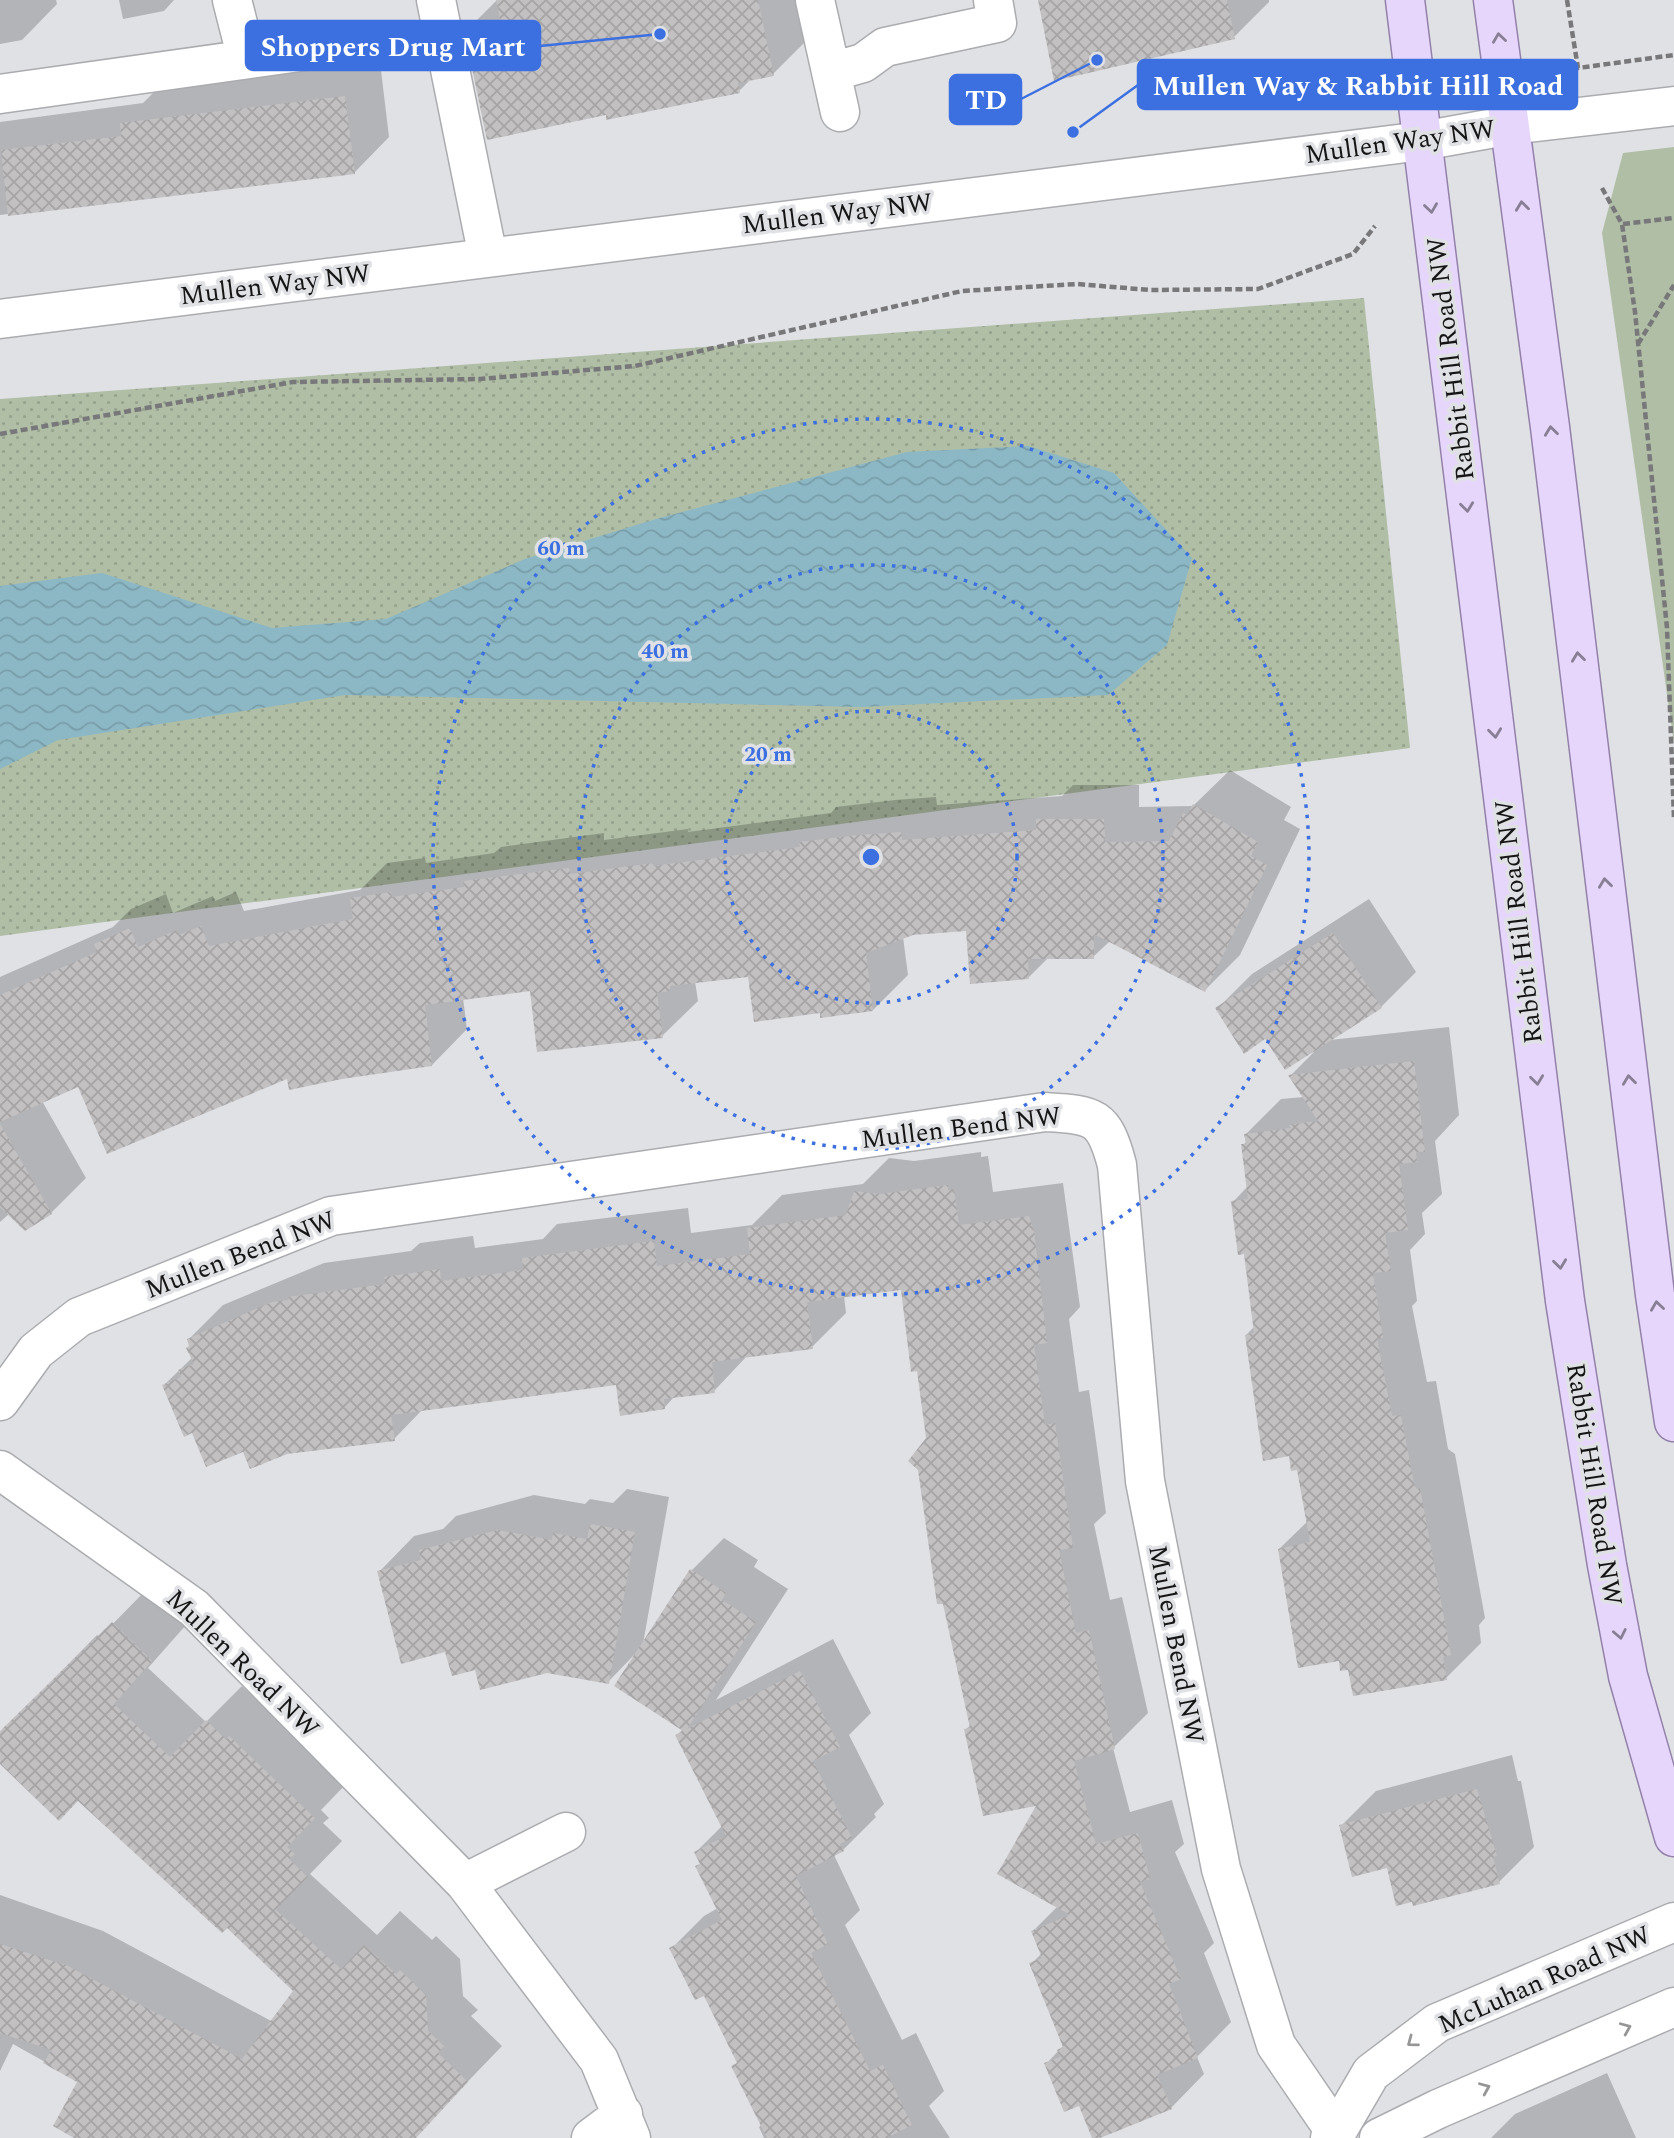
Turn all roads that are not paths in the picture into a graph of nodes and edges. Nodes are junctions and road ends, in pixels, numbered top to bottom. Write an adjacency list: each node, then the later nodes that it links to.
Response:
1 (232, 0): 8 (street)
2 (436, 0): 15 (street)
3 (815, 0): 9 (street)
4 (993, 0): 9 (street)
5 (1405, 0): 14 (main road, Rabbit Hill Road NW)
6 (1493, 0): 13 (main road, one-way to 6)
7 (342, 46): 8 (street)
8 (247, 60): 10 (street)
9 (831, 72): 12 (street)
10 (0, 94)
11 (1674, 106): 13 (street, Mullen Way NW)
12 (840, 112)
13 (1511, 125): 14 (street, Mullen Way NW); 18 (main road, one-way to 13)
14 (1422, 141): 15 (street, Mullen Way NW); 21 (main road, Rabbit Hill Road NW, one-way to 21)
15 (488, 257): 16 (street, Mullen Way NW)
16 (0, 319)
17 (0, 1401): 26 (street, Mullen Bend NW)
18 (1674, 1422)
19 (0, 1470): 22 (street, Mullen Road NW)
20 (566, 1832): 22 (street)
21 (1674, 1837)
22 (465, 1883): 25 (street, Mullen Road NW)
23 (1674, 1922): 26 (street, McLuhan Road NW, one-way to 26)
24 (1674, 2007): 28 (street, one-way to 24)
25 (627, 2126): 27 (street)
26 (1333, 2136): 28 (street)
27 (591, 2138)
28 (1378, 2138)

